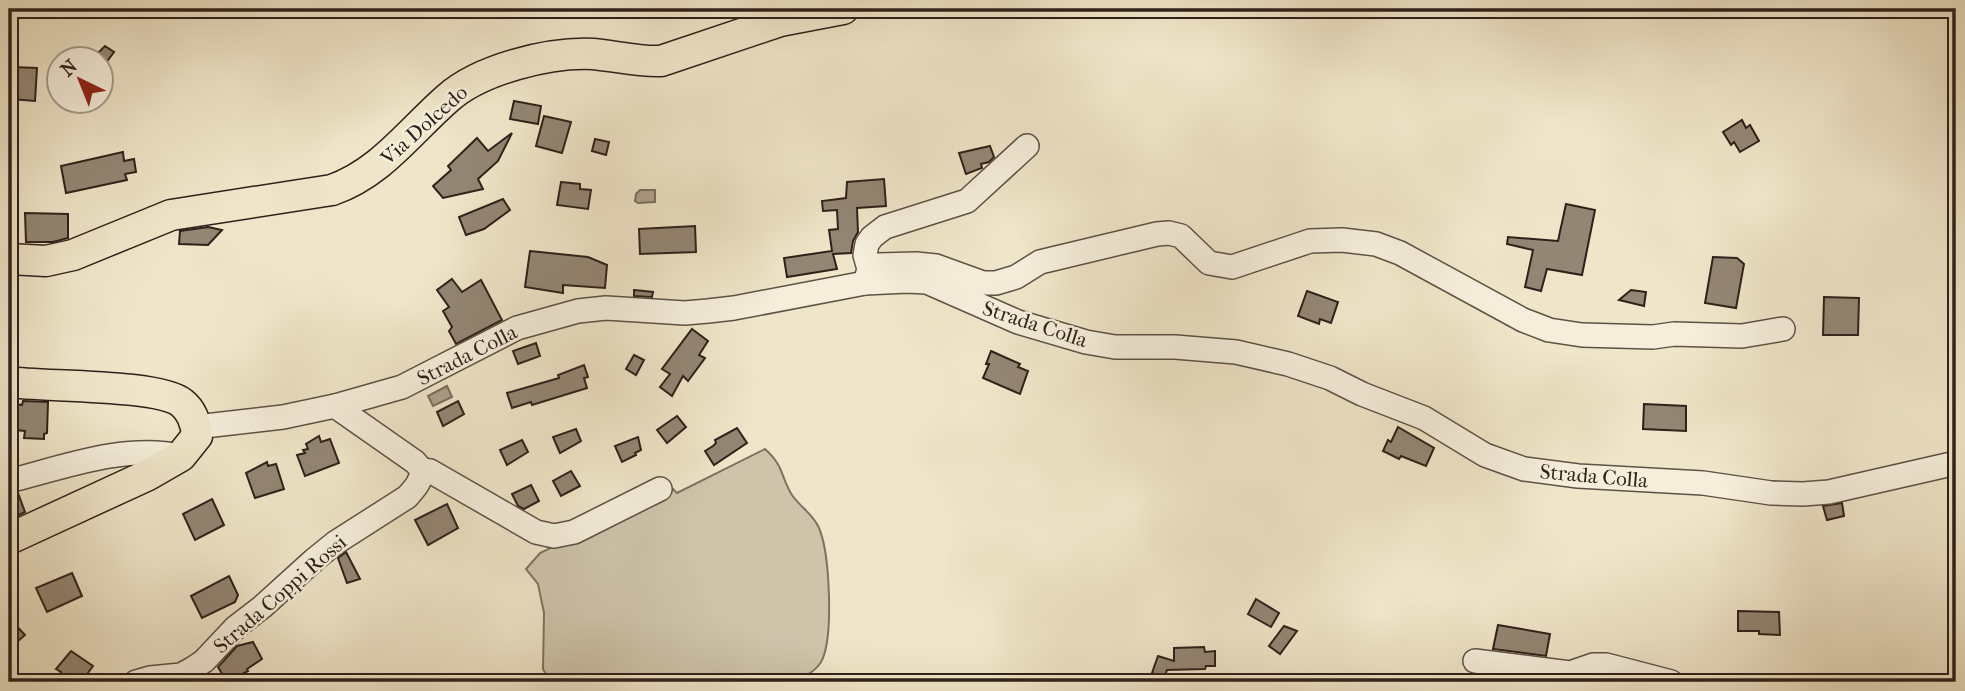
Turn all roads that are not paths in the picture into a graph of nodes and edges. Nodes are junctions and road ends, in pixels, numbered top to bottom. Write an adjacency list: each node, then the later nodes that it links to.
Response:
1 (843, 9): 3 (main road, Via Dolcedo)
2 (1027, 146): 4 (street)
3 (9, 259)
4 (867, 276): 5 (street); 7 (street, Strada Colla); 10 (street, Strada Colla)
5 (1783, 329)
6 (9, 382): 8 (main road)
7 (335, 406): 8 (street, Strada Colla); 11 (street)
8 (197, 427): 9 (main road)
9 (181, 456): 12 (street); 14 (main road)
10 (1956, 463)
11 (422, 470): 13 (street); 16 (street, Strada Coppi Rossi)
12 (9, 481)
13 (660, 489)
14 (9, 539)
15 (1475, 661): 17 (street)
16 (136, 682)
17 (1671, 682)

